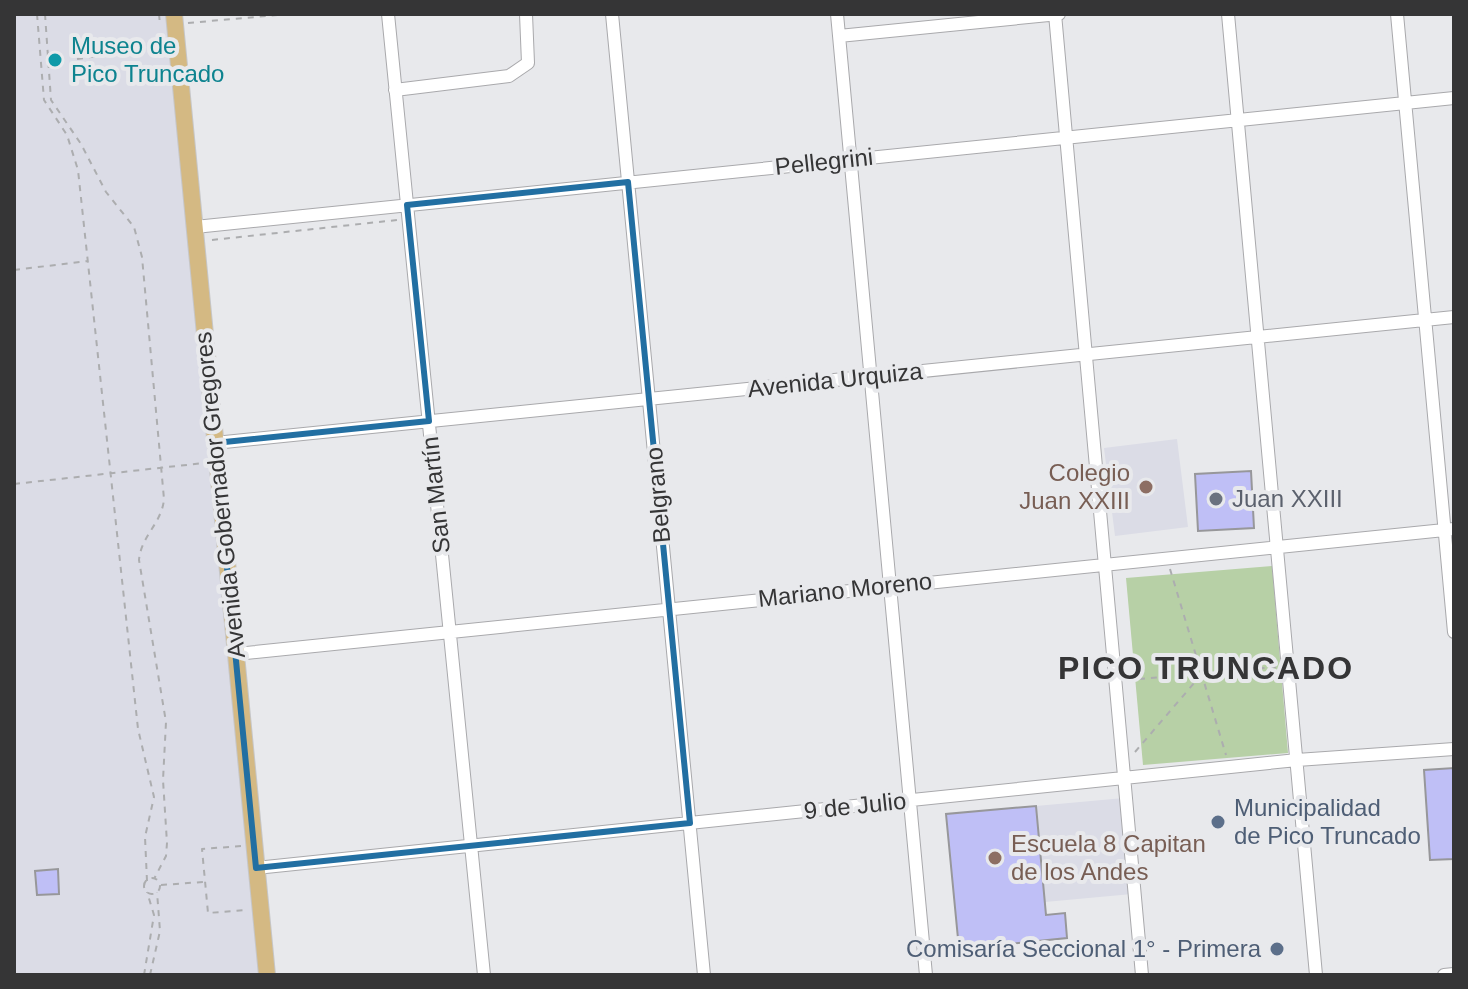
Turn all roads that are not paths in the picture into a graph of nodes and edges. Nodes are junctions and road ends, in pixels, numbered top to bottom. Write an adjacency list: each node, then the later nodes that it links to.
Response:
1 (388, 14): 11 (street, San Martín)
2 (526, 14): 11 (street)
3 (612, 14): 17 (street, Belgrano)
4 (837, 14): 10 (street)
5 (1055, 14): 6 (street); 10 (street); 15 (street)
6 (1062, 14)
7 (1228, 14): 14 (street)
8 (1397, 14): 13 (street)
9 (179, 19): 19 (main road, Avenida Gobernador Gregores)
10 (839, 36): 16 (street)
11 (395, 90): 18 (street, San Martín)
12 (1454, 98): 13 (street, Pellegrini)
13 (1406, 103): 14 (street, Pellegrini); 21 (street)
14 (1238, 120): 15 (street, Pellegrini); 22 (street)
15 (1066, 137): 16 (street, Pellegrini); 23 (street)
16 (851, 159): 17 (street, Pellegrini); 24 (street)
17 (628, 182): 18 (street, Pellegrini); 25 (street, Belgrano)
18 (407, 205): 19 (street, Pellegrini); 26 (street, San Martín)
19 (195, 227): 27 (main road, Avenida Gobernador Gregores)
20 (1454, 317): 21 (street, Avenida Urquiza)
21 (1426, 320): 22 (street, Avenida Urquiza); 28 (street)
22 (1259, 337): 23 (street, Avenida Urquiza); 29 (street)
23 (1086, 355): 24 (street, Avenida Urquiza); 30 (street)
24 (871, 376): 25 (street, Avenida Urquiza); 31 (street)
25 (649, 399): 26 (street, Avenida Urquiza); 32 (street, Belgrano)
26 (429, 421): 27 (street, Avenida Urquiza); 33 (street, San Martín)
27 (215, 443): 35 (main road, Avenida Gobernador Gregores)
28 (1449, 529): 29 (street, Mariano Moreno); 34 (street)
29 (1276, 544): 30 (street, Mariano Moreno); 37 (street)
30 (1104, 562): 31 (street, Mariano Moreno); 38 (street)
31 (890, 585): 32 (street, Mariano Moreno); 39 (street)
32 (669, 608): 33 (street, Mariano Moreno); 40 (street, Belgrano)
33 (450, 632): 35 (street, Mariano Moreno); 41 (street, San Martín)
34 (1454, 632)
35 (236, 654): 42 (main road, Avenida Gobernador Gregores)
36 (1454, 749): 37 (street, 9 de Julio)
37 (1297, 760): 38 (street, 9 de Julio); 49 (street)
38 (1124, 771): 39 (street, 9 de Julio); 48 (street)
39 (910, 800): 40 (street, 9 de Julio); 47 (street)
40 (690, 823): 41 (street, 9 de Julio); 46 (street, Belgrano)
41 (471, 846): 42 (street, 9 de Julio); 45 (street, San Martín)
42 (256, 868): 44 (main road, Avenida Gobernador Gregores)
43 (1454, 974): 50 (street)
44 (267, 975)
45 (484, 975)
46 (704, 975)
47 (926, 975)
48 (1142, 975)
49 (1316, 975)
50 (1444, 975)

